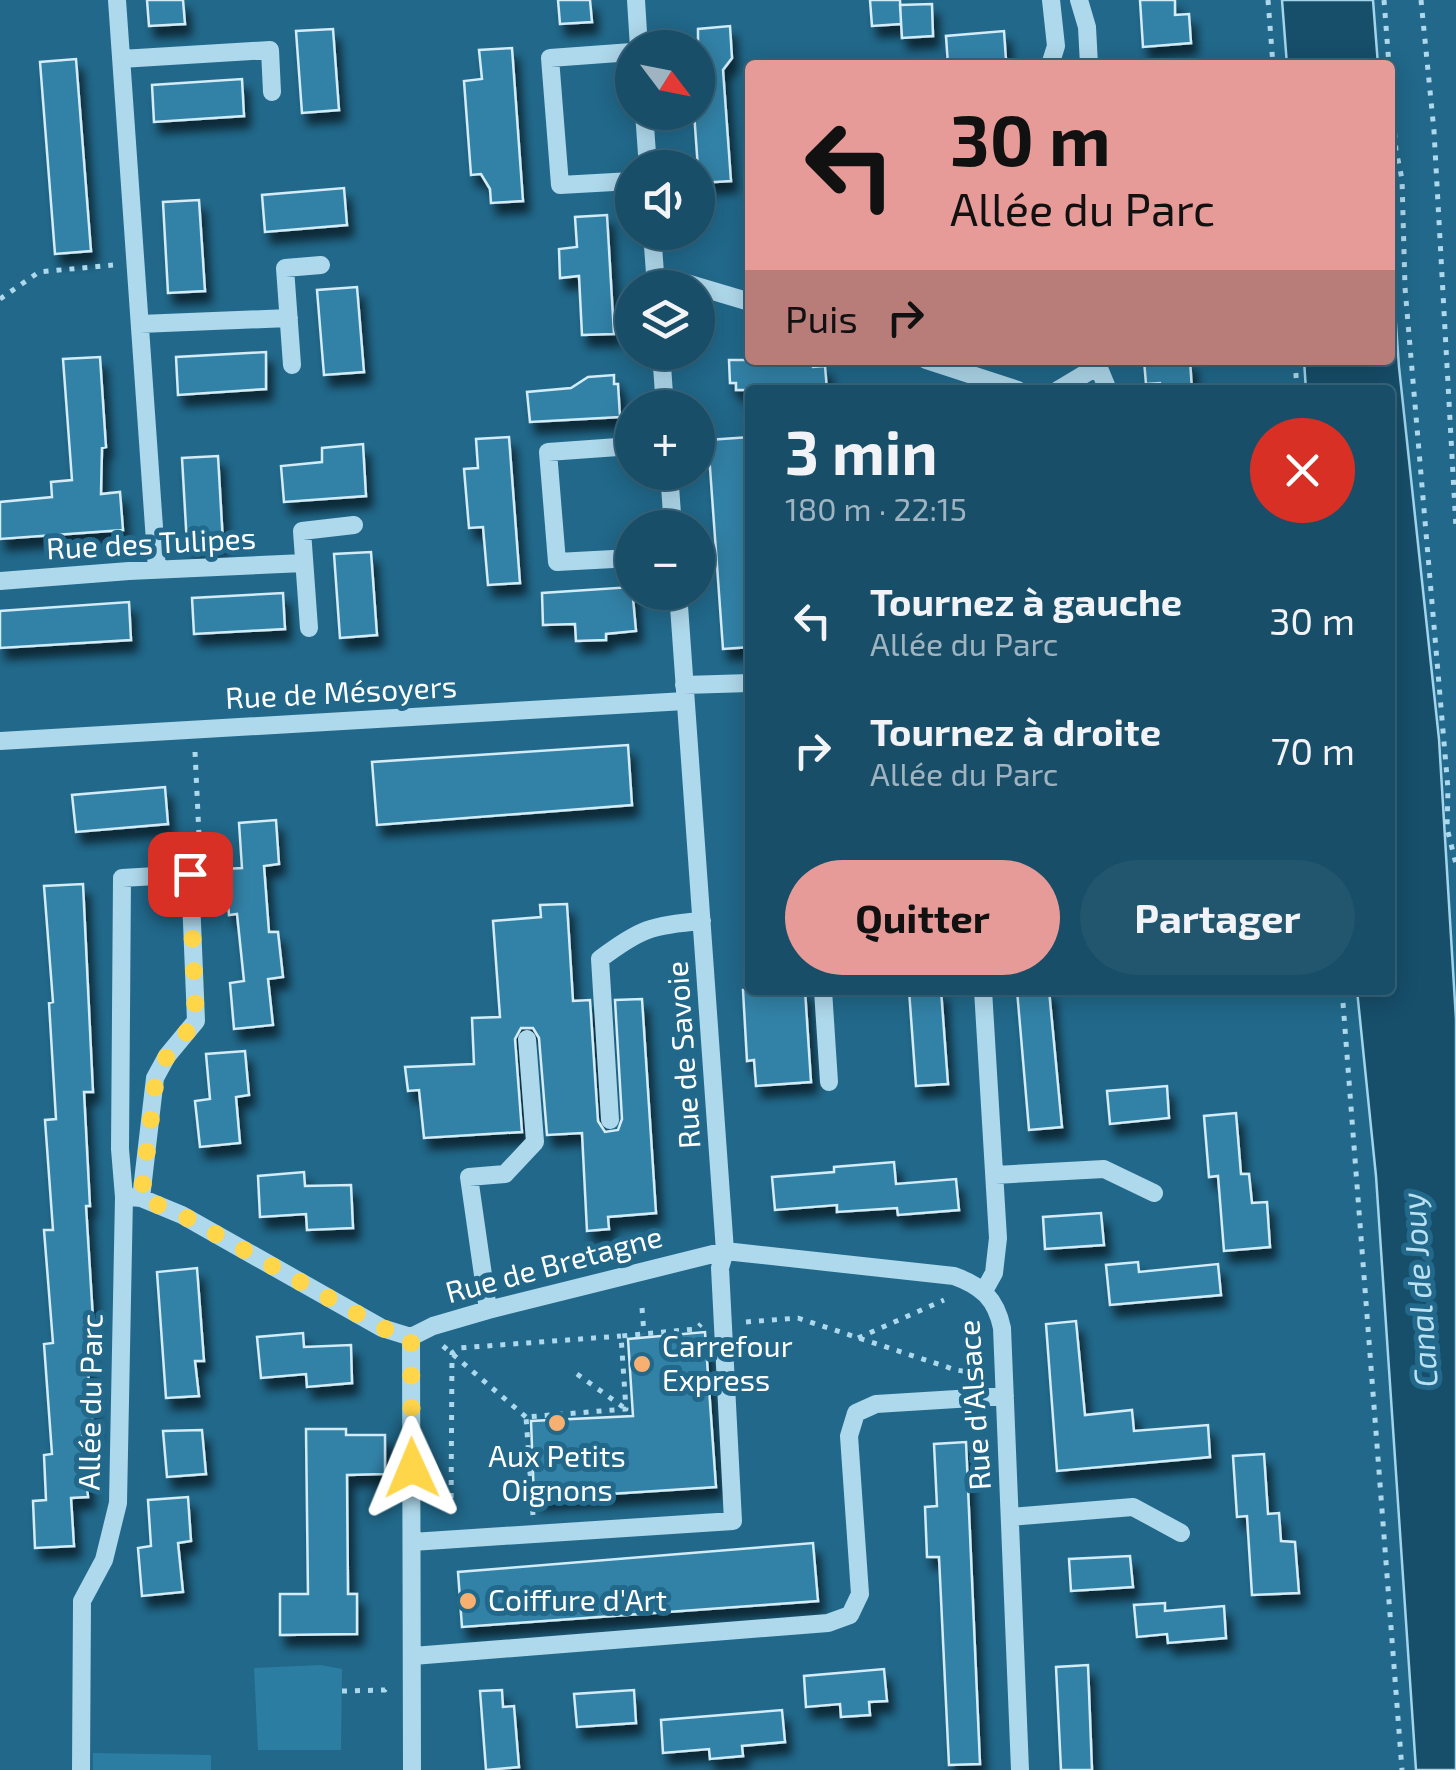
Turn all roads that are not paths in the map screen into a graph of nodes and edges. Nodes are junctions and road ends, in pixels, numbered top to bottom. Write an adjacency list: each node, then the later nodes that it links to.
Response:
1 (117, 0): 7 (street)
2 (636, 0): 5 (street)
3 (1051, 0): 8 (street)
4 (1079, 0): 9 (street)
5 (638, 30)
6 (615, 53): 11 (street)
7 (121, 59): 10 (street); 16 (street)
8 (1052, 60)
9 (1089, 60)
10 (272, 92)
11 (615, 182)
12 (321, 265): 15 (street)
13 (715, 292): 14 (street)
14 (745, 301)
15 (288, 318): 16 (street); 17 (street)
16 (140, 324): 26 (street)
17 (292, 365)
18 (941, 365): 19 (street)
19 (1003, 385)
20 (1066, 385): 21 (street)
21 (1106, 385)
22 (615, 447): 24 (street)
23 (354, 525): 25 (street)
24 (615, 559)
25 (304, 563): 26 (street, Rue des Tulipes); 29 (street)
26 (156, 570): 27 (street, Rue des Tulipes)
27 (0, 580)
28 (679, 610): 31 (street, Rue de Savoie)
29 (309, 628)
30 (745, 684): 31 (street, Rue de Mésoyers)
31 (685, 693): 32 (street, Rue de Mésoyers); 33 (street, Rue de Savoie)
32 (0, 741)
33 (702, 921): 40 (street); 44 (street, Rue de Savoie)
34 (823, 995): 38 (street)
35 (983, 995): 41 (street, Rue d'Alsace)
36 (527, 1040): 46 (street)
37 (156, 1078): 39 (street); 39 (street, Allée du Parc); 43 (street, Allée du Parc)
38 (829, 1082)
39 (122, 1088): 43 (street, Allée du Parc)
40 (610, 1120)
41 (995, 1175): 42 (street); 45 (street, Rue d'Alsace)
42 (1154, 1193)
43 (133, 1198): 47 (street); 53 (street, Allée du Parc)
44 (725, 1250): 45 (street); 46 (street, Rue de Bretagne); 51 (street, Rue de Savoie)
45 (984, 1290): 48 (street, Rue d'Alsace)
46 (488, 1310): 47 (street, Rue de Bretagne)
47 (411, 1338): 51 (street)
48 (1005, 1396): 49 (street, Rue d'Alsace); 52 (street)
49 (1010, 1518): 50 (street, Rue d'Alsace); 55 (street, Rue d'Alsace)
50 (1181, 1532)
51 (412, 1542): 52 (street)
52 (413, 1656): 54 (street)
53 (81, 1770)
54 (412, 1770)
55 (1020, 1770)

